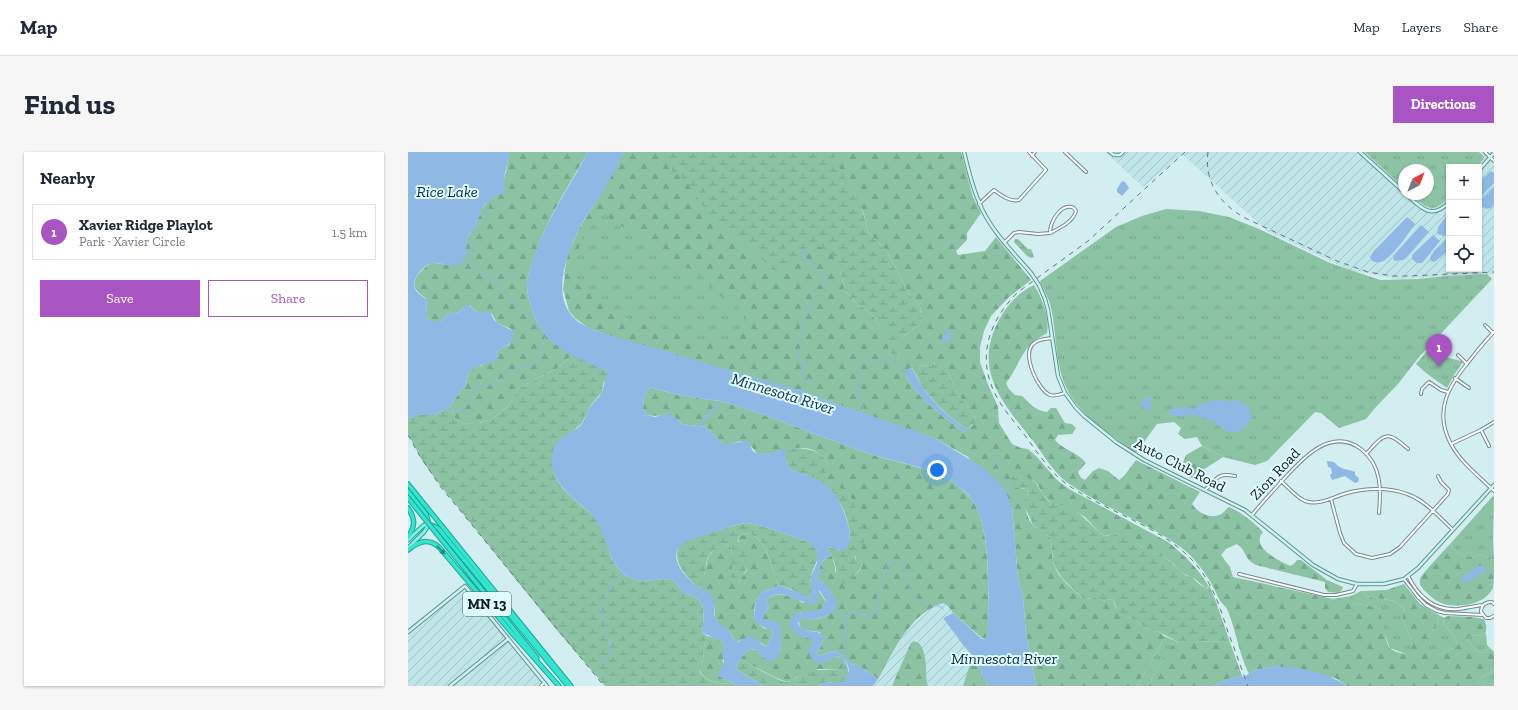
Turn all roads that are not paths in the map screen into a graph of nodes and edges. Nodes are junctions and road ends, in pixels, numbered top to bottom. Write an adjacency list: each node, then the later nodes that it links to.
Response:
1 (964, 152): 17 (street, Auto Club Road)
2 (1029, 152): 10 (street)
3 (1035, 152): 10 (street)
4 (1065, 152): 14 (street)
5 (1110, 152): 6 (street)
6 (1123, 152)
7 (1360, 152): 15 (street)
8 (1485, 152): 11 (street)
9 (1494, 153): 11 (street)
10 (1032, 156): 17 (street)
11 (1490, 157): 12 (street); 13 (street)
12 (1494, 161)
13 (1482, 166)
14 (1086, 172)
15 (1398, 187)
16 (1413, 200): 18 (street)
17 (979, 204): 20 (street, Auto Club Road)
18 (1446, 206)
19 (1050, 233): 19 (street); 20 (street)
20 (1005, 242): 23 (street, Auto Club Road, bridge)
21 (1485, 325): 22 (street)
22 (1493, 333): 25 (street)
23 (1052, 338): 29 (street, Auto Club Road); 29 (street)
24 (1458, 355): 25 (street)
25 (1467, 364): 26 (street)
26 (1455, 378): 27 (street); 28 (street)
27 (1469, 388)
28 (1448, 392): 30 (street); 33 (street)
29 (1065, 393): 44 (street, Auto Club Road)
30 (1421, 394)
31 (1494, 422): 32 (street)
32 (1481, 430): 33 (street); 34 (street)
33 (1451, 444): 42 (street)
34 (1489, 446)
35 (1408, 449): 36 (street)
36 (1366, 454): 39 (street, Zion Road); 43 (street, Zion Road)
37 (1234, 476): 44 (street)
38 (1438, 476): 50 (street)
39 (1281, 481): 48 (street); 52 (street, Zion Road)
40 (408, 484): 74 (highway)
41 (1494, 485): 42 (street)
42 (1491, 488): 46 (street); 54 (street)
43 (1381, 489): 48 (street); 50 (street); 51 (street, Zion Road)
44 (1205, 490): 52 (street, Auto Club Road)
45 (408, 491): 53 (highway)
46 (1494, 491)
47 (408, 498): 73 (highway, bridge)
48 (1331, 498): 50 (street)
49 (408, 508): 55 (highway)
50 (1433, 511): 54 (street)
51 (1379, 513)
52 (1252, 514): 61 (street, Auto Club Road)
53 (429, 524): 56 (main road); 57 (main road); 74 (highway, MN 13)
54 (1453, 530): 59 (street)
55 (408, 537)
56 (408, 540)
57 (408, 549): 73 (highway, MN 13, one-way to 73)
58 (1239, 574): 61 (street)
59 (1408, 576): 60 (street); 64 (street)
60 (1404, 579): 61 (street, Auto Club Road); 65 (street)
61 (1356, 584)
62 (1494, 598): 63 (street)
63 (1493, 603): 64 (street)
64 (1483, 605): 65 (street)
65 (1483, 615): 66 (street)
66 (1494, 616)
67 (408, 632): 68 (street)
68 (508, 638): 69 (street); 70 (street)
69 (544, 682): 71 (street); 72 (street)
70 (450, 686)
71 (541, 686)
72 (547, 686)
73 (560, 686)
74 (570, 686)

